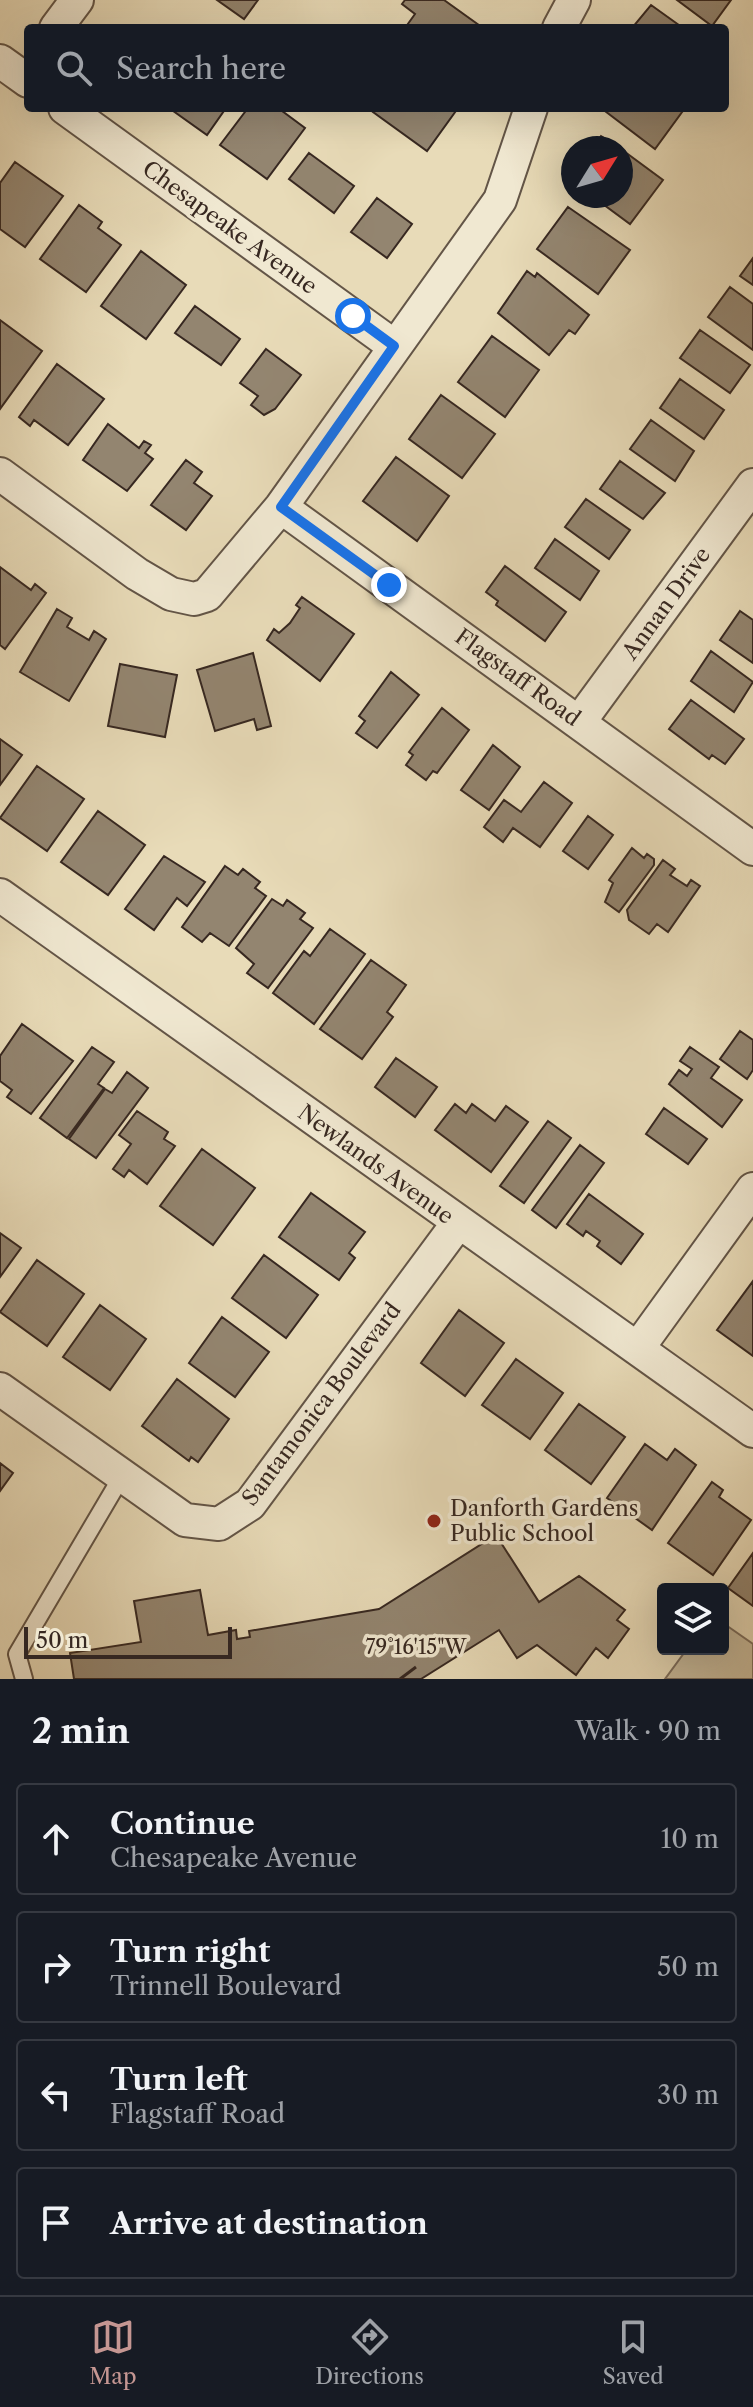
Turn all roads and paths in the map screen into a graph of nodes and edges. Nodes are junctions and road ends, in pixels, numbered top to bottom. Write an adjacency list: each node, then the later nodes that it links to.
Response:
1 (77, 0): 3 (street)
2 (574, 0): 4 (street)
3 (59, 24)
4 (561, 24)
5 (71, 112): 7 (street, Chesapeake Avenue)
6 (530, 112): 7 (street)
7 (394, 346): 10 (street)
8 (0, 474): 10 (street)
9 (753, 485): 11 (street, Annan Drive)
10 (281, 507): 11 (street, Flagstaff Road)
11 (580, 721): 12 (street, Flagstaff Road)
12 (753, 849)
13 (0, 895): 15 (street, Newlands Avenue)
14 (753, 1189): 16 (street)
15 (458, 1223): 16 (street, Newlands Avenue); 19 (street, Santamonica Boulevard)
16 (638, 1348): 18 (street, Newlands Avenue)
17 (0, 1389): 19 (street, Santamonica Boulevard)
18 (753, 1431)
19 (122, 1476): 20 (lane)
20 (24, 1679)

